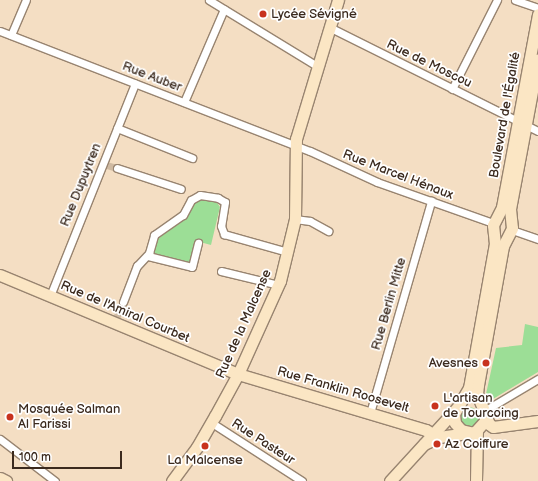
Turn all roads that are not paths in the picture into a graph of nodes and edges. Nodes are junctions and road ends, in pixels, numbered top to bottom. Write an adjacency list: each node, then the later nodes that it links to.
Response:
1 (26, 0): 11 (street)
2 (209, 0): 7 (street)
3 (338, 0): 9 (street, Rue de la Malcense)
4 (497, 0): 15 (street)
5 (515, 0): 6 (street)
6 (538, 8)
7 (224, 9): 13 (street); 16 (street)
8 (538, 14): 17 (street, Boulevard de l'Égalité)
9 (329, 27): 13 (street, Rue de la Malcense); 15 (street, Rue de Moscou)
10 (0, 31): 11 (street, Rue Auber)
11 (11, 35): 14 (street, Rue Auber)
12 (538, 60): 17 (street, Boulevard de l'Égalité)
13 (317, 66): 20 (street, Rue de la Malcense)
14 (135, 84): 16 (street, Rue Auber); 18 (street, Rue Dupuytren)
15 (452, 88): 17 (street, Rue de Moscou)
16 (184, 102): 20 (street, Rue Auber)
17 (522, 123): 19 (street, Rue de Moscou); 26 (street, Boulevard de l'Égalité); 27 (street, Boulevard de l'Égalité)
18 (117, 128): 21 (street); 36 (street, Rue Dupuytren)
19 (538, 131)
20 (296, 146): 24 (street, Rue Marcel Hénaux); 25 (street, Rue de la Malcense)
21 (192, 158)
22 (117, 168): 23 (street)
23 (181, 189)
24 (431, 201): 26 (street, Rue Marcel Hénaux); 42 (street, Rue Berlin Mitte)
25 (295, 219): 28 (street); 31 (street, Rue de la Malcense)
26 (495, 225): 27 (street); 27 (street); 40 (street, Boulevard de l'Égalité)
27 (511, 228): 29 (street); 41 (street, Boulevard de l'Égalité)
28 (328, 231)
29 (538, 239)
30 (198, 243): 32 (street)
31 (288, 252): 32 (street); 35 (street, Rue de la Malcense)
32 (148, 256): 37 (street)
33 (221, 271): 35 (street)
34 (0, 275): 36 (street, Rue de l'Amiral Courbet)
35 (279, 285): 38 (street, Rue de la Malcense)
36 (50, 296): 38 (street, Rue de l'Amiral Courbet)
37 (123, 302)
38 (238, 374): 42 (street, Rue Franklin Roosevelt); 44 (street, Rue de la Malcense)
39 (538, 379): 41 (street)
40 (458, 407): 41 (street); 45 (street); 46 (street)
41 (484, 412): 43 (street); 45 (street)
42 (370, 413): 46 (street, Rue Franklin Roosevelt)
43 (538, 421)
44 (212, 423): 51 (street, Rue de la Malcense); 52 (street, Rue Pasteur)
45 (473, 432): 46 (street); 54 (street)
46 (435, 435): 53 (street)
47 (0, 439): 50 (street)
48 (0, 478): 49 (street)
49 (6, 481)
50 (55, 481)
51 (172, 481)
52 (302, 481)
53 (390, 481)
54 (476, 481)

